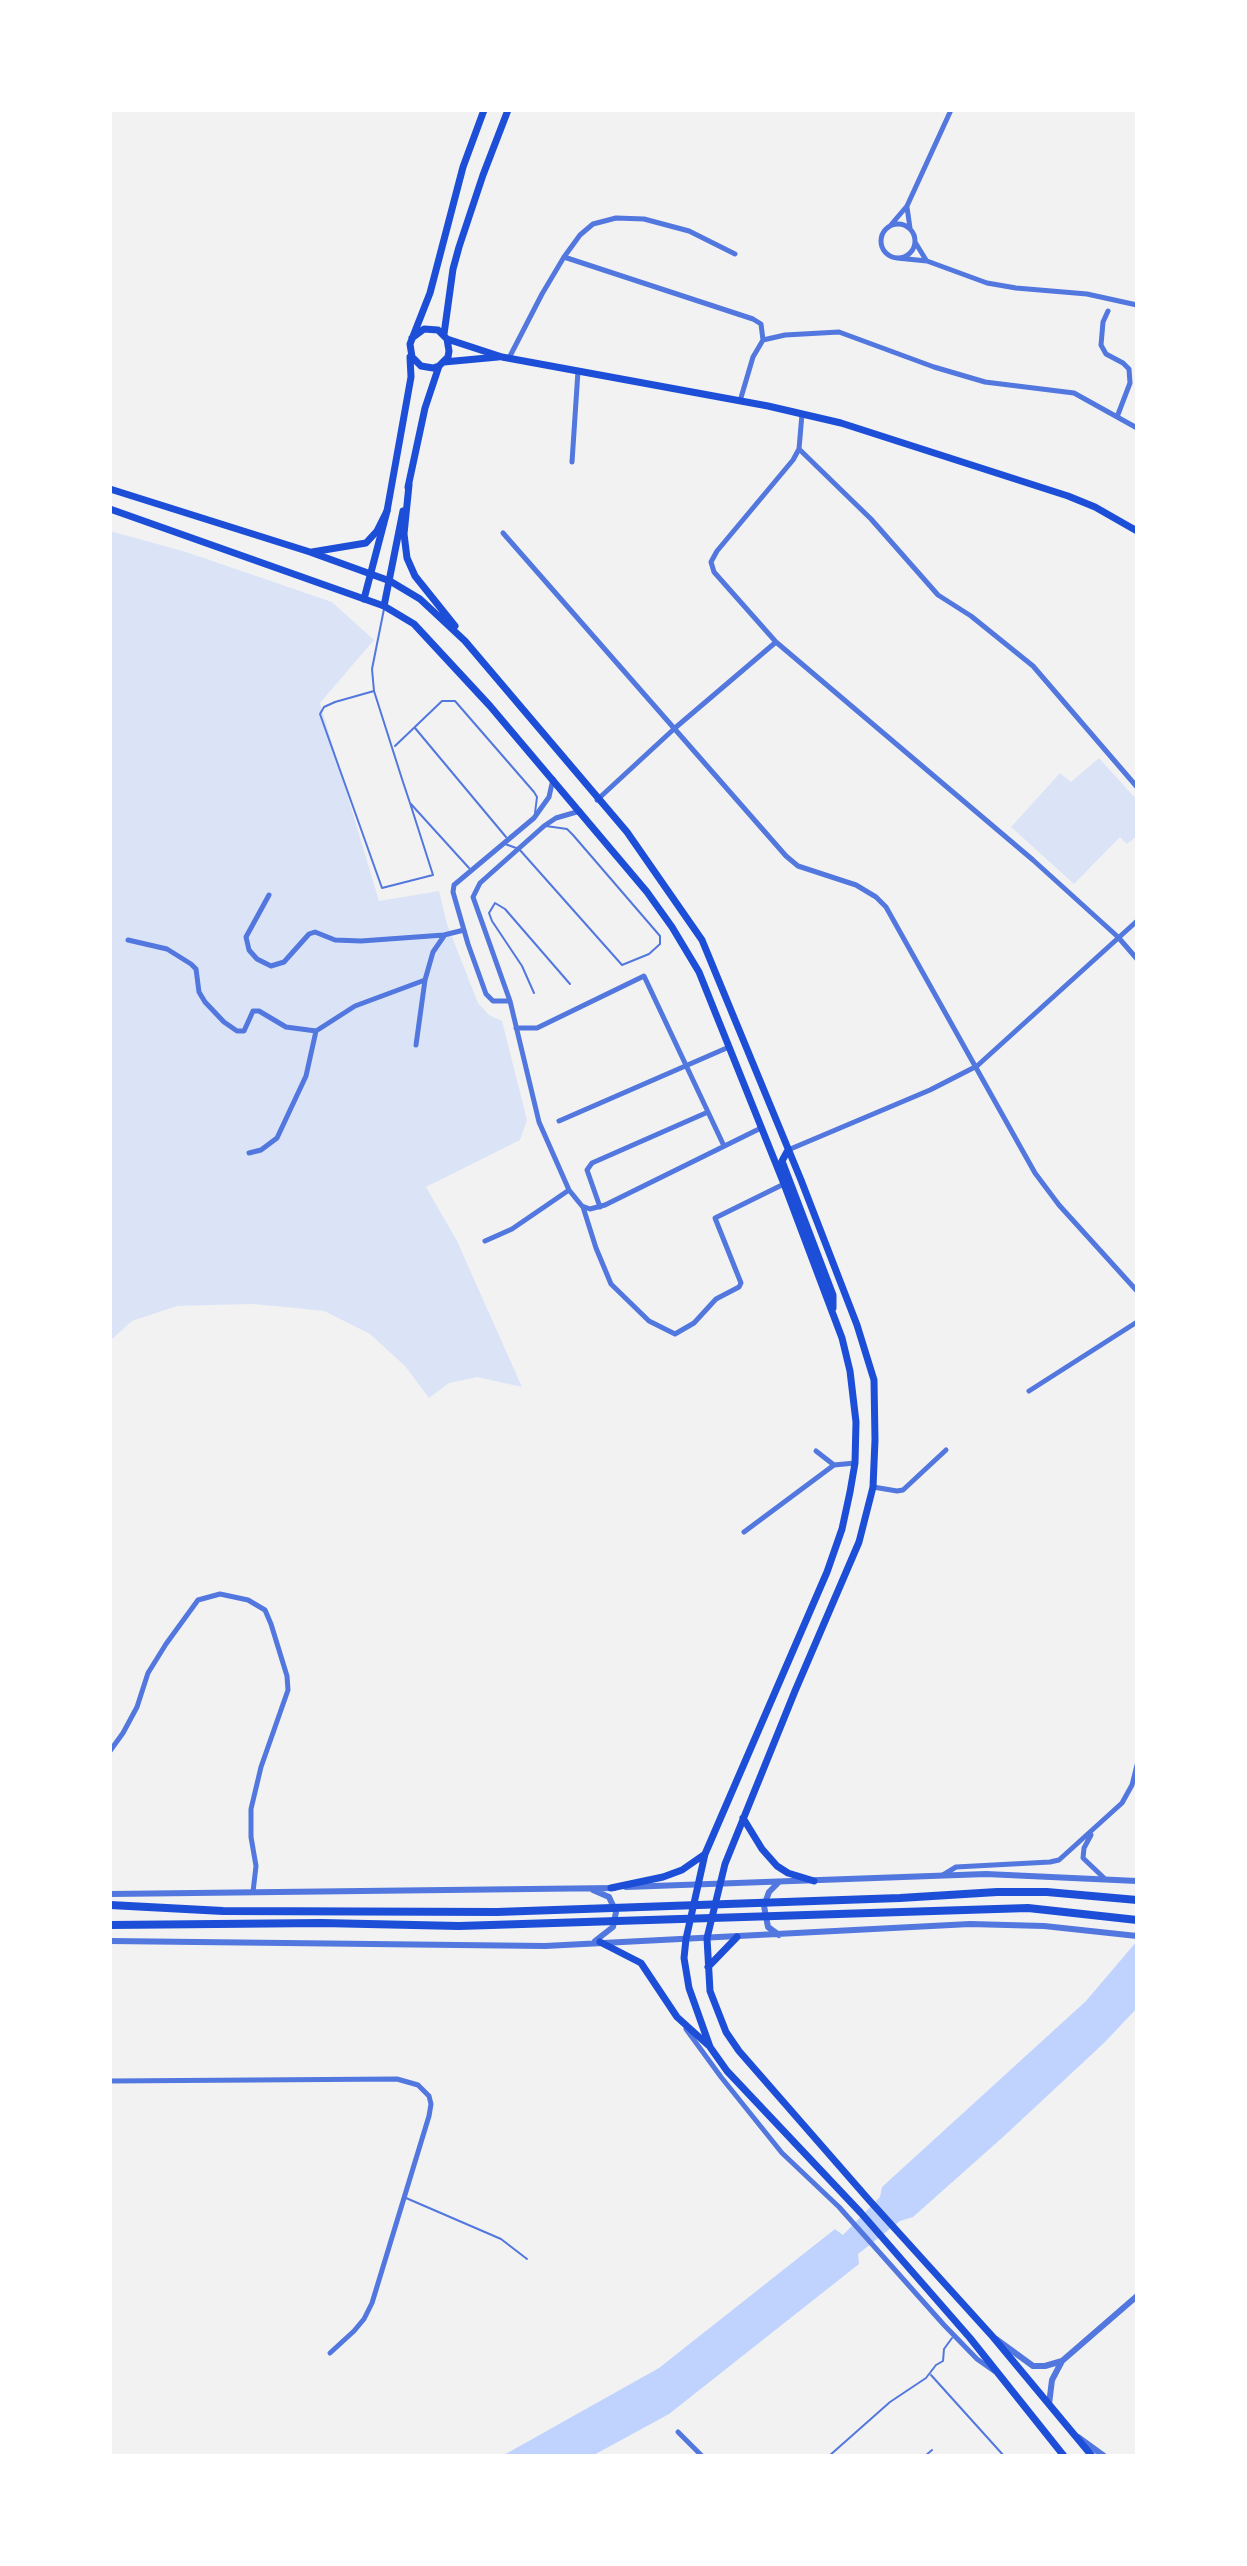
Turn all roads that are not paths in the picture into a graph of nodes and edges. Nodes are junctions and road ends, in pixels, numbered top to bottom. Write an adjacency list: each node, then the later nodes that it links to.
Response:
1 (484, 110): 15 (main road)
2 (508, 110): 14 (main road)
3 (951, 110): 4 (street)
4 (907, 206): 5 (street); 6 (street)
5 (890, 226): 6 (street); 10 (street)
6 (910, 231): 7 (street)
7 (914, 241): 10 (street); 11 (street)
8 (735, 254): 9 (street)
9 (564, 257): 16 (street); 18 (street)
10 (897, 258): 11 (street)
11 (927, 261): 12 (street)
12 (1137, 305)
13 (1108, 311): 23 (street)
14 (446, 336): 15 (main road); 18 (main road); 19 (main road)
15 (412, 338): 17 (main road)
16 (763, 340): 21 (street); 23 (street)
17 (410, 351): 19 (main road); 30 (main road)
18 (506, 357): 19 (main road); 20 (main road)
19 (442, 364): 27 (main road)
20 (578, 370): 21 (main road); 26 (street)
21 (740, 402): 22 (main road)
22 (802, 413): 25 (street); 31 (main road)
23 (1117, 417): 24 (street)
24 (1137, 428)
25 (799, 449): 39 (street); 45 (street)
26 (572, 462)
27 (409, 485): 35 (main road); 38 (main road)
28 (110, 489): 33 (main road)
29 (110, 509): 36 (main road)
30 (387, 511): 33 (main road); 34 (main road)
31 (1137, 531)
32 (503, 533): 42 (street)
33 (310, 552): 34 (main road)
34 (372, 574): 35 (main road); 36 (main road)
35 (390, 581): 37 (main road); 38 (main road)
36 (364, 599): 37 (main road)
37 (384, 606): 40 (lane); 44 (main road)
38 (459, 635): 46 (main road)
39 (776, 642): 42 (street); 60 (street)
40 (374, 691): 43 (lane); 47 (lane)
41 (414, 728): 43 (lane); 49 (lane); 51 (lane)
42 (675, 728): 46 (street); 72 (street)
43 (393, 748): 47 (lane)
44 (553, 779): 48 (main road); 49 (street)
45 (1137, 786)
46 (597, 800): 77 (main road)
47 (410, 803): 55 (lane)
48 (581, 811): 50 (street); 70 (main road)
49 (534, 818): 51 (street)
50 (544, 826): 53 (street); 54 (lane)
51 (508, 839): 52 (street); 53 (lane)
52 (502, 844): 54 (lane); 55 (street)
53 (525, 844): 54 (street)
54 (519, 849): 66 (street)
55 (470, 869): 58 (street)
56 (269, 895): 59 (street)
57 (1137, 921): 60 (street)
58 (464, 930): 59 (street); 66 (street)
59 (444, 935): 63 (street)
60 (1118, 937): 62 (street); 72 (street)
61 (128, 940): 68 (street)
62 (1137, 959)
63 (425, 980): 68 (street); 69 (street)
64 (570, 984): 65 (lane)
65 (534, 993)
66 (510, 1001): 67 (street)
67 (516, 1028): 71 (street); 80 (street)
68 (316, 1031): 78 (street)
69 (416, 1045)
70 (729, 1047): 71 (street); 75 (main road)
71 (686, 1065): 73 (street); 74 (street)
72 (977, 1066): 77 (street); 84 (street)
73 (708, 1112): 76 (street); 82 (street)
74 (559, 1121)
75 (761, 1128): 76 (street); 79 (main road)
76 (724, 1146): 82 (street)
77 (788, 1150): 85 (main road); 92 (main road)
78 (249, 1153)
79 (784, 1184): 81 (street); 85 (main road)
80 (569, 1190): 81 (street); 83 (street)
81 (582, 1206): 82 (street)
82 (600, 1207)
83 (485, 1241)
84 (1136, 1287)
85 (834, 1315): 90 (main road)
86 (1137, 1322): 87 (street)
87 (1029, 1391)
88 (946, 1450): 92 (street)
89 (816, 1451): 91 (street)
90 (855, 1463): 91 (street); 94 (main road)
91 (834, 1465): 93 (street)
92 (873, 1487): 95 (main road)
93 (744, 1532)
94 (791, 1656): 95 (main road); 100 (main road)
95 (808, 1661): 98 (main road)
96 (110, 1751): 110 (street)
97 (1137, 1765): 99 (street)
98 (743, 1818): 103 (main road); 106 (main road)
99 (1094, 1830): 101 (street); 102 (street)
100 (705, 1854): 107 (main road); 109 (main road)
101 (943, 1875): 102 (street); 103 (street)
102 (1104, 1878): 104 (street)
103 (814, 1881): 105 (street)
104 (1137, 1881)
105 (778, 1883): 106 (street); 116 (street)
106 (720, 1884): 107 (street); 119 (main road)
107 (698, 1885): 109 (street); 120 (main road)
108 (590, 1888): 109 (street); 110 (street); 122 (street)
109 (611, 1888)
110 (253, 1892): 111 (street)
111 (110, 1894)
112 (1137, 1900): 113 (highway)
113 (110, 1905)
114 (1137, 1920): 115 (highway)
115 (110, 1925)
116 (779, 1935): 117 (street); 118 (street)
117 (1137, 1936)
118 (737, 1937): 119 (street); 123 (main road)
119 (707, 1938): 120 (street); 123 (main road)
120 (686, 1939): 122 (street); 125 (main road)
121 (110, 1941): 122 (street)
122 (596, 1943): 124 (main road)
123 (707, 1968): 132 (main road)
124 (677, 2017): 125 (main road); 126 (street)
125 (710, 2047): 126 (street); 136 (main road)
126 (716, 2069): 131 (street)
127 (110, 2081): 128 (street)
128 (404, 2198): 129 (lane); 133 (street)
129 (527, 2259)
130 (1137, 2296): 134 (street)
131 (955, 2335): 135 (lane); 136 (street)
132 (993, 2337): 134 (street); 137 (main road)
133 (330, 2353)
134 (1062, 2361): 137 (street)
135 (930, 2374): 142 (lane); 144 (lane)
136 (999, 2374): 145 (main road)
137 (1049, 2405): 139 (main road)
138 (678, 2432): 141 (street)
139 (1072, 2432): 146 (main road); 147 (street)
140 (932, 2450): 143 (lane)
141 (702, 2456)
142 (829, 2456)
143 (925, 2456)
144 (1004, 2456)
145 (1064, 2456)
146 (1092, 2456)
147 (1104, 2456)

